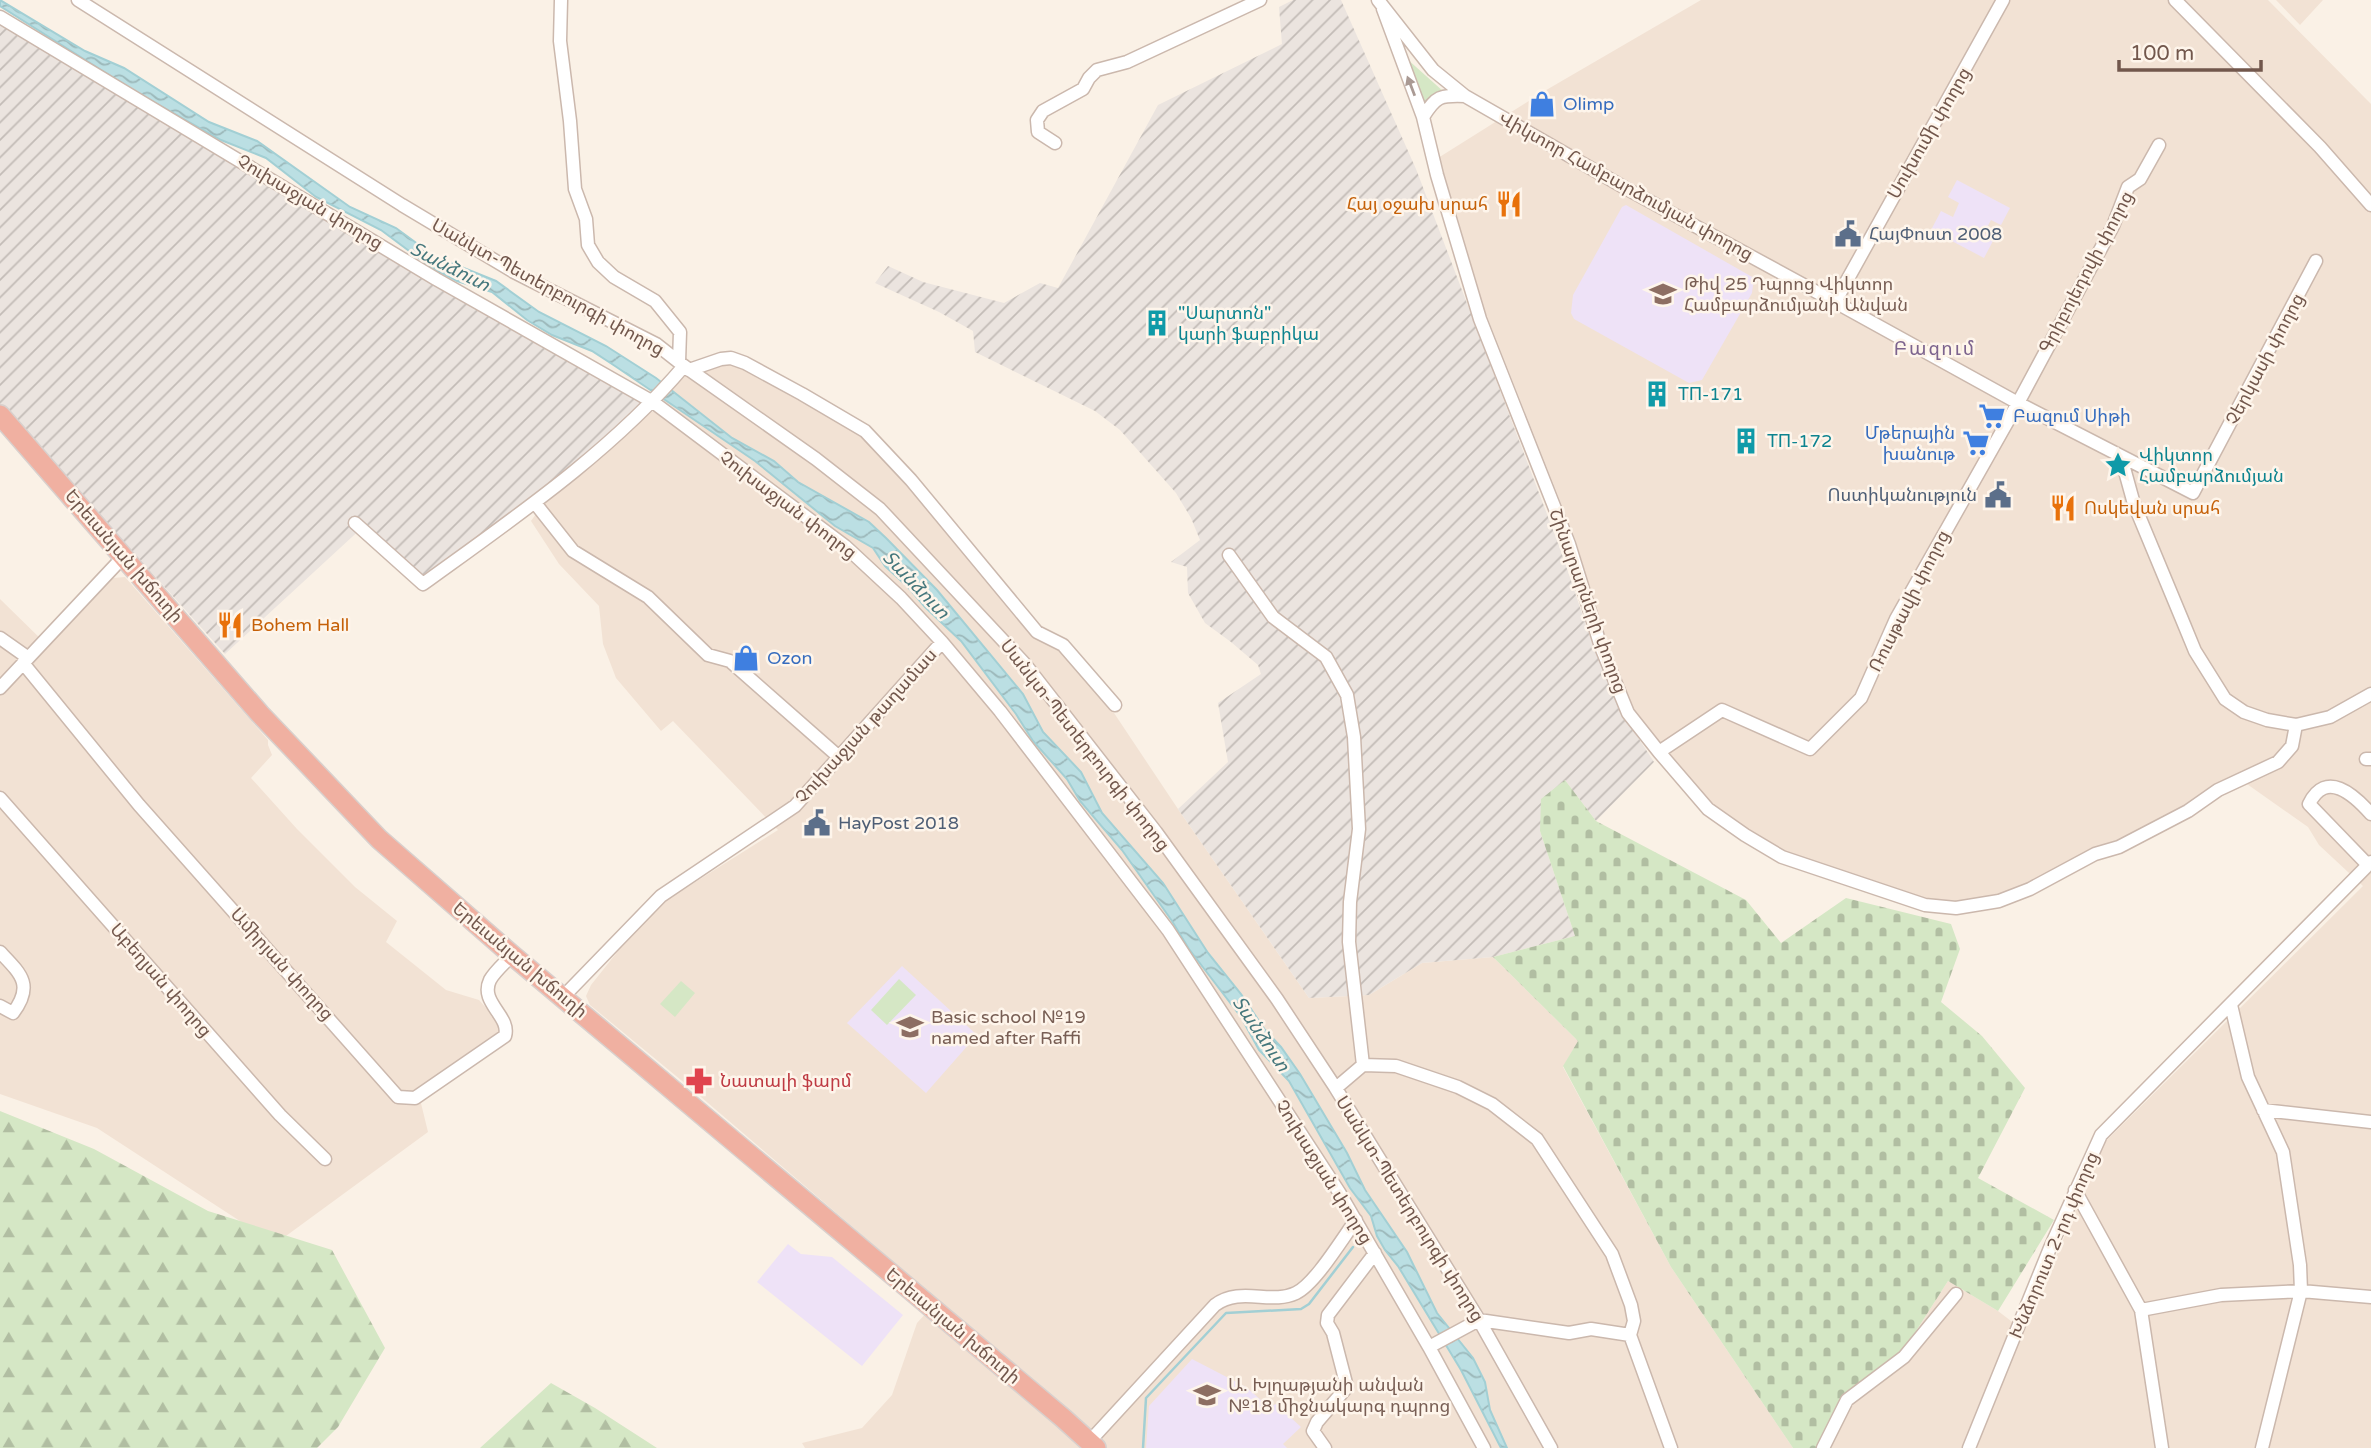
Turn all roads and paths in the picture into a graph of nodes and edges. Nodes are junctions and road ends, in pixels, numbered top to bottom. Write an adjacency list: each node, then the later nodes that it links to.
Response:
1 (78, 0): 15 (street, Սանկտ-Պետերբուրգի փողոց)
2 (561, 0): 15 (street)
3 (1260, 0): 10 (street)
4 (2003, 0): 14 (street, Սուխումի փողոց)
5 (2175, 0): 12 (street)
6 (1380, 5): 8 (street, Վիկտոր Համբարձումյան փողոց); 9 (street, Շինարարների փողոց, one-way to 6)
7 (0, 17): 16 (street, Չուխաջյան փողոց)
8 (1465, 96): 9 (street); 14 (street, Վիկտոր Համբարձումյան փողոց)
9 (1423, 117): 32 (street, Շինարարների փողոց)
10 (1055, 143)
11 (2159, 145): 17 (street, Գրիբոյեդովի փողոց)
12 (2371, 205)
13 (2316, 261): 20 (street, Չերկասի փողոց)
14 (1835, 303): 17 (street, Վիկտոր Համբարձումյան փողոց)
15 (684, 366): 16 (street); 30 (street); 43 (street, Սանկտ-Պետերբուրգի փողոց)
16 (655, 400): 21 (street); 26 (street, Չուխաջյան փողոց)
17 (2018, 403): 19 (street, Վիկտոր Համբարձումյան փողոց); 32 (street, Ռուսթավի փողոց)
18 (0, 415): 24 (highway, Երեւանյան խճուղի)
19 (2121, 457): 20 (street, Վիկտոր Համբարձումյան փողոց); 31 (street)
20 (2193, 493)
21 (535, 503): 22 (street); 33 (street)
22 (355, 523)
23 (1229, 555): 42 (street)
24 (124, 556): 27 (street); 38 (highway, Երեւանյան խճուղի)
25 (0, 638): 27 (street, Ամիրյան փողոց)
26 (942, 642): 33 (street, Չուխաջյան թաղամաս); 48 (street, Չուխաջյան փողոց)
27 (25, 660): 28 (street); 38 (street, Ամիրյան փողոց)
28 (0, 688)
29 (2371, 694): 31 (street)
30 (1115, 705)
31 (2296, 725): 32 (street, Շինարարների փողոց)
32 (1659, 752)
33 (839, 757): 39 (street, Չուխաջյան թաղամաս)
34 (0, 798): 46 (street, Աբեղյան փողոց)
35 (2371, 814): 36 (street)
36 (2369, 863): 40 (street, Խնձորուտ 2-րդ փողոց)
37 (0, 952): 41 (street)
38 (512, 955): 39 (highway, Երեւանյան խճուղի)
39 (563, 997): 57 (highway, Երեւանյան խճուղի)
40 (2231, 1005): 44 (street); 47 (street, Խնձորուտ 2-րդ փողոց)
41 (0, 1006)
42 (1363, 1065): 43 (street); 55 (street)
43 (1336, 1088): 54 (street, Սանկտ-Պետերբուրգի փողոց)
44 (2263, 1110): 45 (street); 50 (street)
45 (2371, 1122)
46 (325, 1159)
47 (2075, 1190): 53 (street); 63 (street, Խնձորուտ 2-րդ փողոց)
48 (1356, 1220): 49 (street, Չուխաջյան փողոց); 57 (street)
49 (1375, 1253): 56 (street, Չուխաջյան փողոց); 58 (street)
50 (2301, 1291): 52 (street); 53 (street); 65 (street)
51 (1956, 1294): 62 (street)
52 (2371, 1297)
53 (2141, 1310): 64 (street)
54 (1479, 1320): 55 (street); 56 (street); 60 (street, Սանկտ-Պետերբուրգի փողոց)
55 (1630, 1335): 61 (street)
56 (1432, 1345): 59 (street, Չուխաջյան փողոց)
57 (1093, 1445)
58 (1325, 1448)
59 (1484, 1448)
60 (1551, 1448)
61 (1671, 1448)
62 (1824, 1448)
63 (1969, 1448)
64 (2162, 1448)
65 (2262, 1448)

